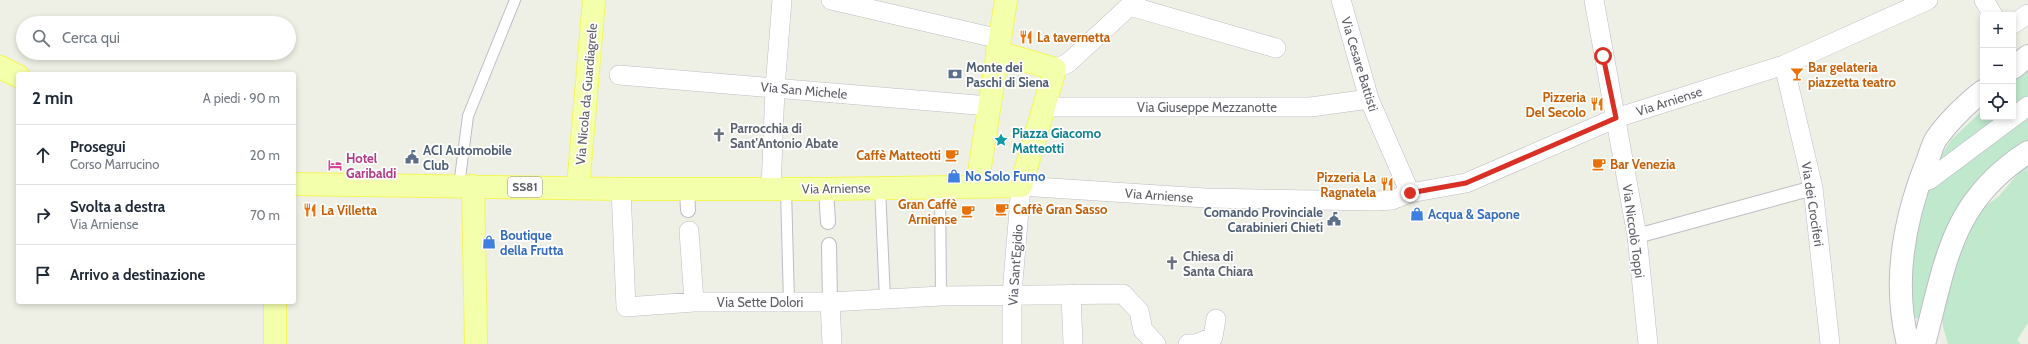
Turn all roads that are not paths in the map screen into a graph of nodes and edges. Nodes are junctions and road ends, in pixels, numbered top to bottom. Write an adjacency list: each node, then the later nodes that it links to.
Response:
1 (515, 0): 33 (lane)
2 (594, 0): 37 (main road, Via Nicola da Guardiagrele)
3 (782, 0): 23 (street)
4 (831, 0): 14 (street)
5 (1006, 0): 14 (main road)
6 (1341, 0): 25 (street, Via Cesare Battisti)
7 (1594, 0): 29 (street, Via Niccolò Toppi)
8 (1928, 0): 17 (street, Via Arniense)
9 (1984, 0): 11 (street)
10 (1133, 3): 15 (street); 20 (street)
11 (1990, 12)
12 (2028, 14): 13 (street)
13 (2016, 22)
14 (999, 46): 20 (main road); 26 (main road)
15 (1276, 48)
16 (2028, 56): 18 (street)
17 (1784, 65): 29 (street, Via Arniense); 39 (street, Via dei Crociferi)
18 (2016, 66)
19 (0, 67): 21 (main road)
20 (1055, 69): 28 (main road)
21 (16, 75)
22 (619, 75): 23 (street, Via San Michele)
23 (775, 88): 26 (street, Via San Michele); 41 (street)
24 (1980, 93): 31 (street)
25 (1369, 99): 28 (street, Via Giuseppe Mezzanotte); 43 (street, Via Cesare Battisti)
26 (989, 106): 34 (main road)
27 (2028, 106): 31 (street)
28 (1044, 107): 35 (main road)
29 (1616, 118): 43 (street, Via Arniense); 46 (street, Via Niccolò Toppi)
30 (2028, 152): 67 (street)
31 (1919, 182): 66 (street)
32 (296, 184): 33 (main road, SS81)
33 (466, 186): 37 (main road, Via Arniense / SS81); 58 (main road)
34 (977, 186): 35 (main road, Via Arniense); 36 (main road, Via Arniense)
35 (1021, 186): 43 (street, Via Arniense); 48 (street, Via Sant'Egidio)
36 (940, 187): 38 (main road, Via Arniense); 50 (lane)
37 (578, 188): 40 (main road, Via Arniense)
38 (880, 188): 42 (main road, Via Arniense); 51 (lane)
39 (1813, 188): 46 (street); 65 (street, Via dei Crociferi)
40 (621, 189): 41 (main road, Via Arniense); 52 (street, Via Sette Dolori)
41 (779, 189): 42 (main road, Via Arniense); 53 (lane)
42 (826, 189): 44 (street)
43 (1410, 193)
44 (828, 222)
45 (689, 231): 52 (street)
46 (1636, 236): 64 (street, Via Niccolò Toppi)
47 (829, 245): 54 (street)
48 (1012, 294): 49 (street, Via Sette Dolori); 50 (street, Via Sette Dolori); 60 (street, Via Sant'Egidio)
49 (1071, 294): 61 (street); 62 (street, Via Sette Dolori)
50 (941, 296): 51 (street, Via Sette Dolori)
51 (885, 299): 54 (street, Via Sette Dolori)
52 (694, 302): 53 (street, Via Sette Dolori)
53 (789, 302): 54 (street, Via Sette Dolori)
54 (830, 302): 59 (street)
55 (275, 304): 57 (main road)
56 (1216, 319): 63 (street)
57 (275, 344)
58 (476, 344)
59 (832, 344)
60 (1012, 344)
61 (1073, 344)
62 (1156, 344)
63 (1188, 344)
64 (1648, 344)
65 (1830, 344)
66 (1908, 344)
67 (1924, 344)

